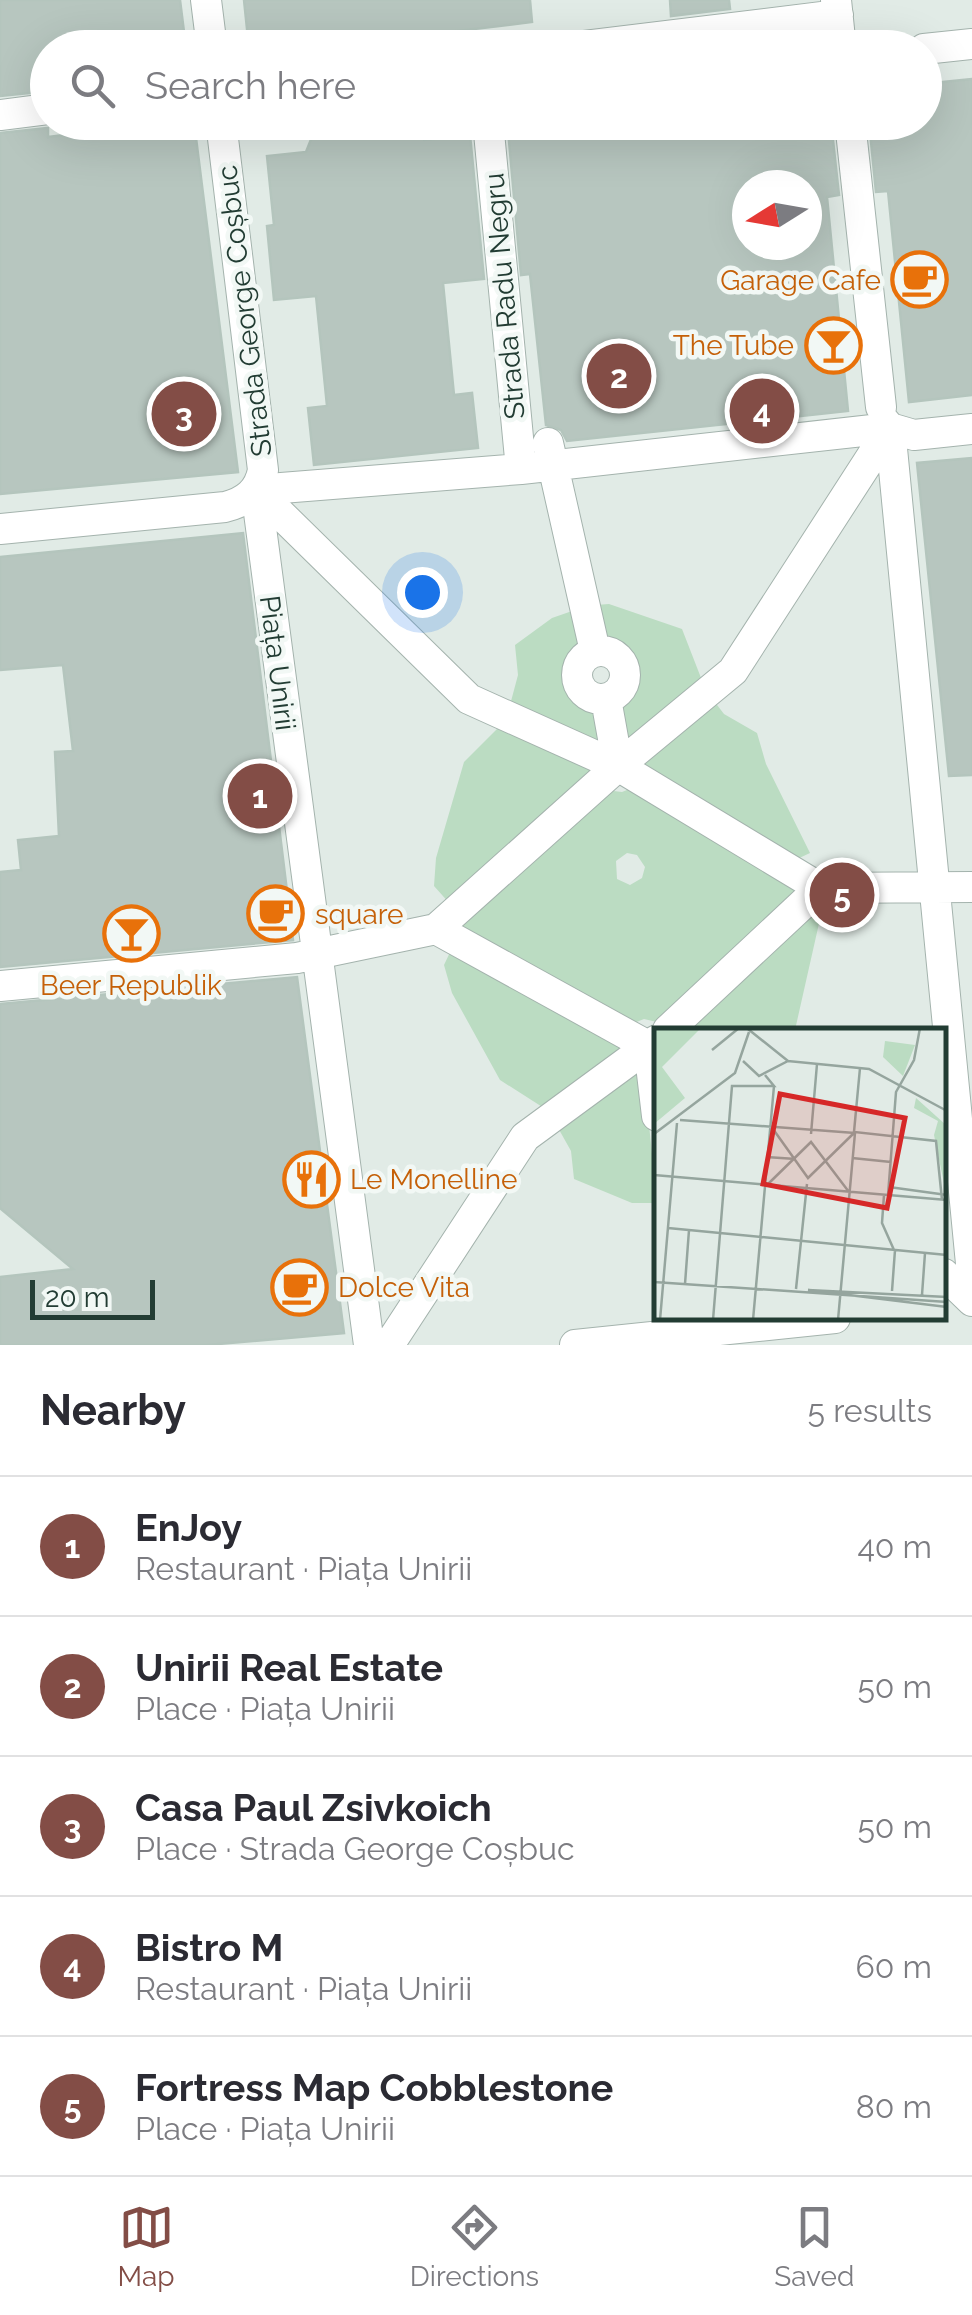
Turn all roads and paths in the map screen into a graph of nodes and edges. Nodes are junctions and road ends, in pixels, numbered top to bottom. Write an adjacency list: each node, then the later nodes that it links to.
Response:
1 (206, 0): 4 (street)
2 (837, 8): 3 (street)
3 (754, 13): 5 (street)
4 (210, 30)
5 (664, 30)
6 (972, 44): 7 (street)
7 (942, 47)
8 (30, 111): 9 (street)
9 (0, 115)
10 (223, 140): 17 (street, Strada George Coșbuc)
11 (490, 140): 16 (street, Strada Radu Negru)
12 (852, 140): 13 (street)
13 (885, 417): 14 (street); 15 (street); 19 (street); 20 (street)
14 (972, 428)
15 (550, 454): 16 (street); 19 (street)
16 (520, 469): 17 (street)
17 (253, 493): 18 (street); 19 (street); 23 (street, Piața Unirii)
18 (0, 528)
19 (618, 766): 21 (street); 22 (street)
20 (955, 887): 21 (street); 28 (street)
21 (820, 888): 25 (street)
22 (436, 929): 23 (street); 26 (street)
23 (306, 957): 24 (street); 34 (street, Piața Unirii)
24 (0, 986)
25 (673, 1028)
26 (654, 1040)
27 (654, 1045): 35 (street)
28 (972, 1274)
29 (947, 1277): 30 (street)
30 (972, 1303): 31 (street)
31 (947, 1307)
32 (813, 1320): 33 (street)
33 (681, 1332): 36 (street)
34 (369, 1345)
35 (389, 1345)
36 (575, 1345)

